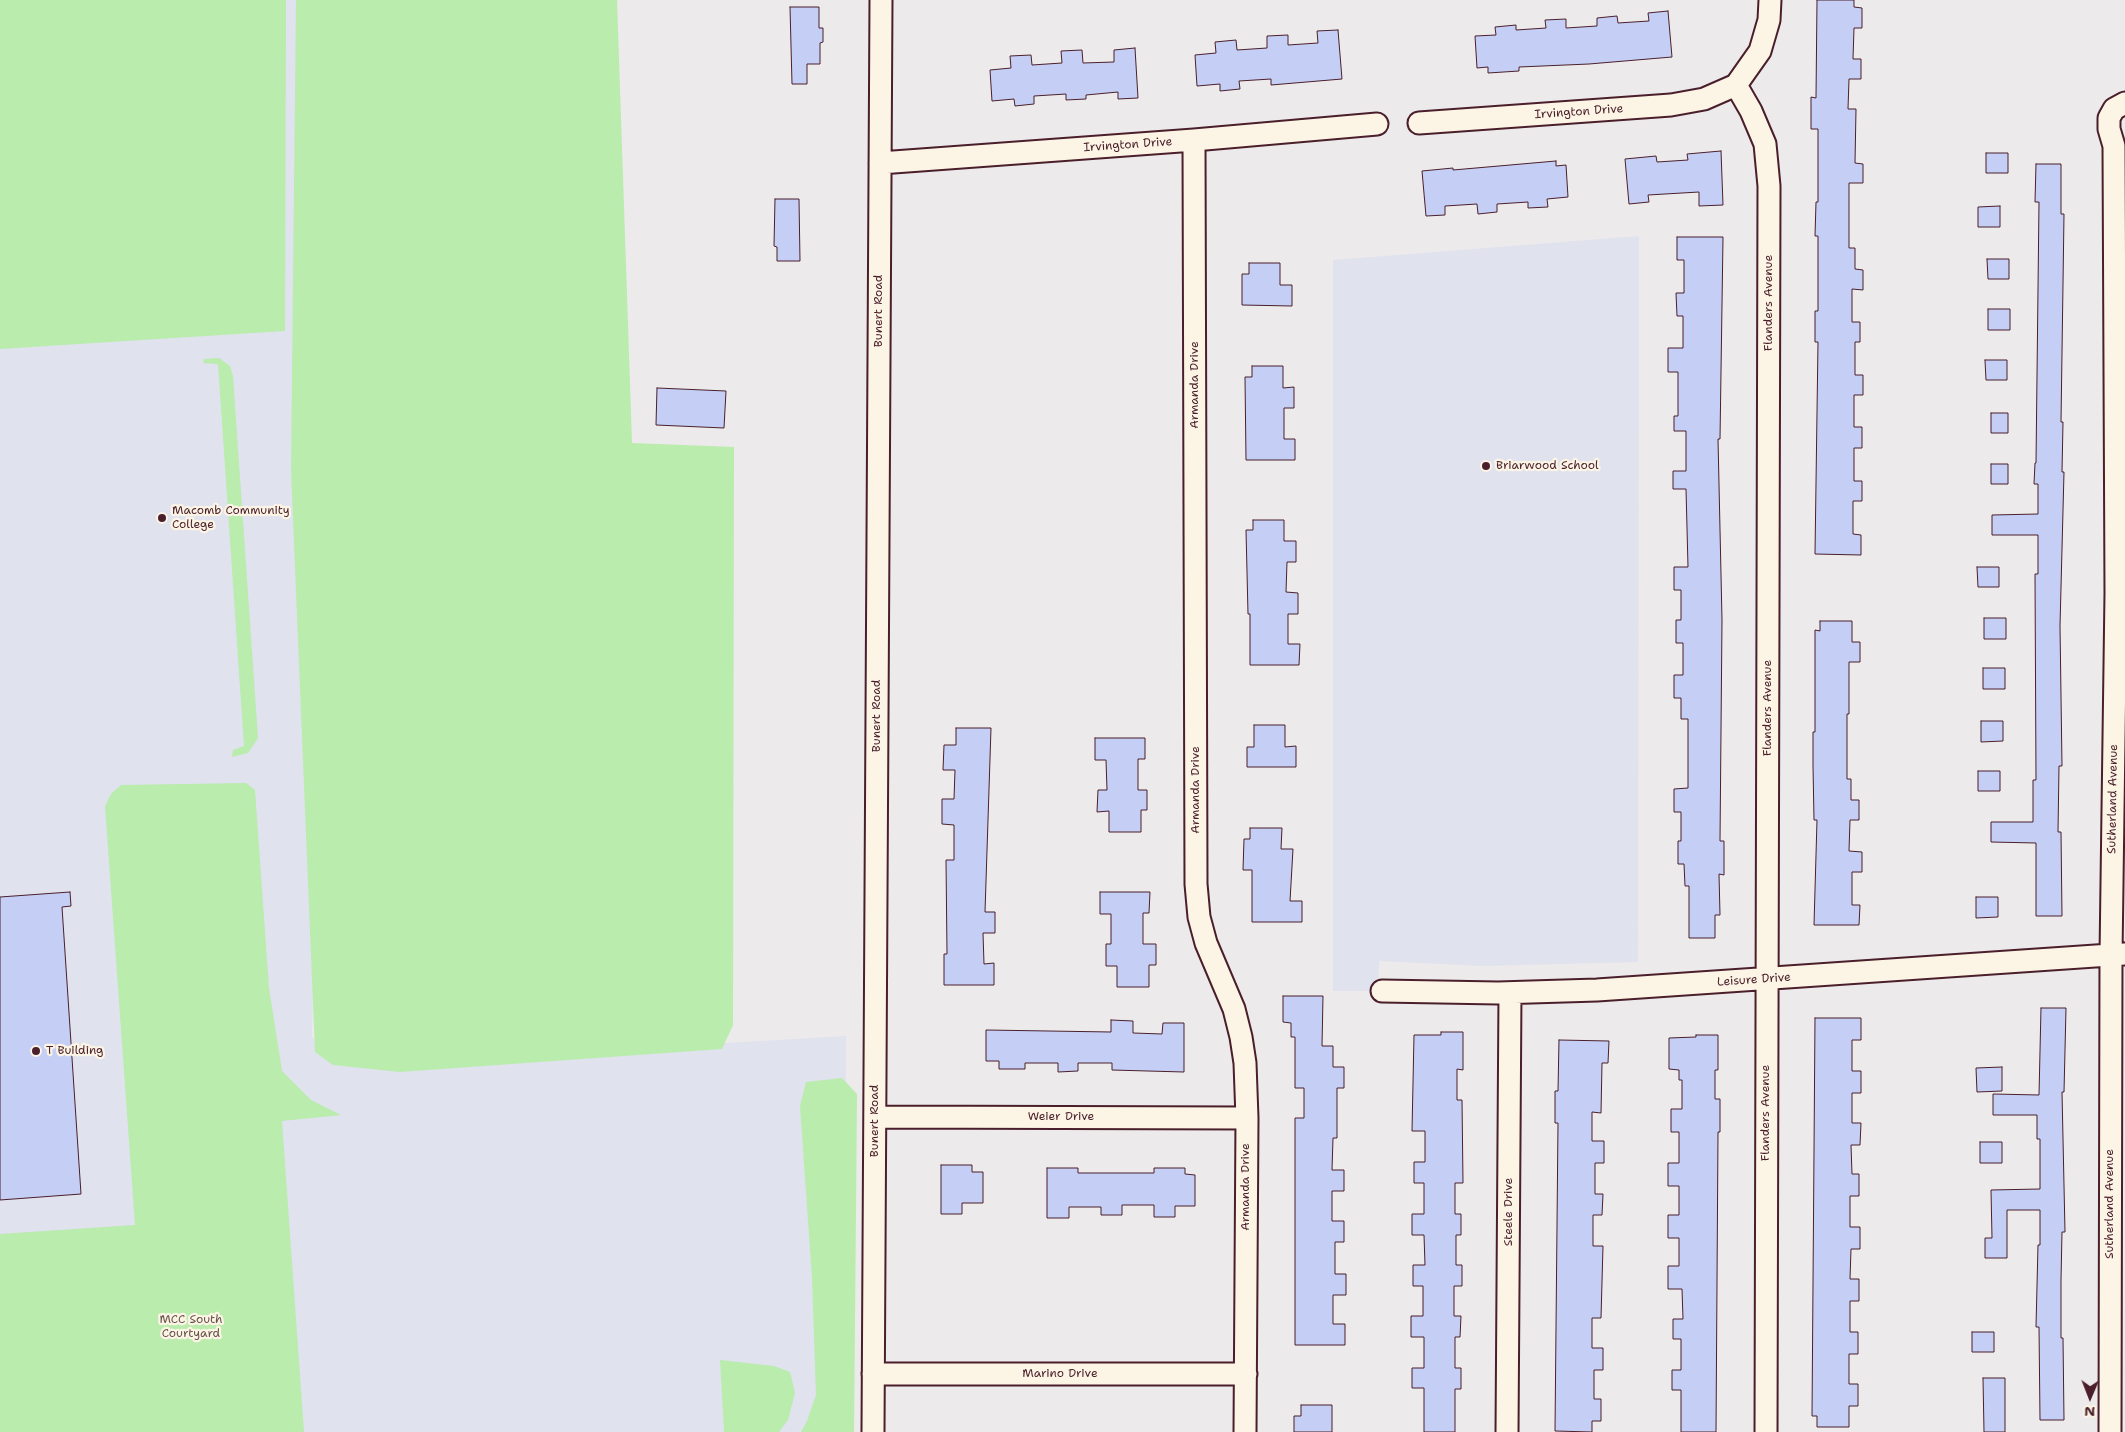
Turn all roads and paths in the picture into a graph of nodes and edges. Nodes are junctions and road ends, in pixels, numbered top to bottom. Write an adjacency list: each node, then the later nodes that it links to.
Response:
1 (881, 0): 8 (street, Bunert Road)
2 (1770, 0): 3 (street)
3 (1736, 85): 5 (street, Irvington Drive); 10 (street, Flanders Avenue)
4 (2120, 106): 9 (street, Sutherland Avenue)
5 (1419, 123)
6 (1377, 124): 7 (street, Irvington Drive)
7 (1194, 140): 8 (street, Irvington Drive); 14 (street, Armanda Drive)
8 (880, 163): 13 (street, Bunert Road)
9 (2118, 954): 10 (street, Leisure Drive); 21 (street, Sutherland Avenue)
10 (1767, 978): 12 (street, Leisure Drive); 20 (street, Flanders Avenue)
11 (1382, 992): 12 (street, Leisure Drive)
12 (1510, 993): 19 (street, Steele Drive)
13 (875, 1117): 14 (street, Weier Drive); 15 (street, Bunert Road)
14 (1247, 1118): 16 (street, Armanda Drive)
15 (873, 1374): 16 (street, Marino Drive); 17 (street, Bunert Road)
16 (1246, 1374): 18 (street, Armanda Drive)
17 (874, 1432)
18 (1245, 1432)
19 (1507, 1432)
20 (1766, 1432)
21 (2110, 1432)

